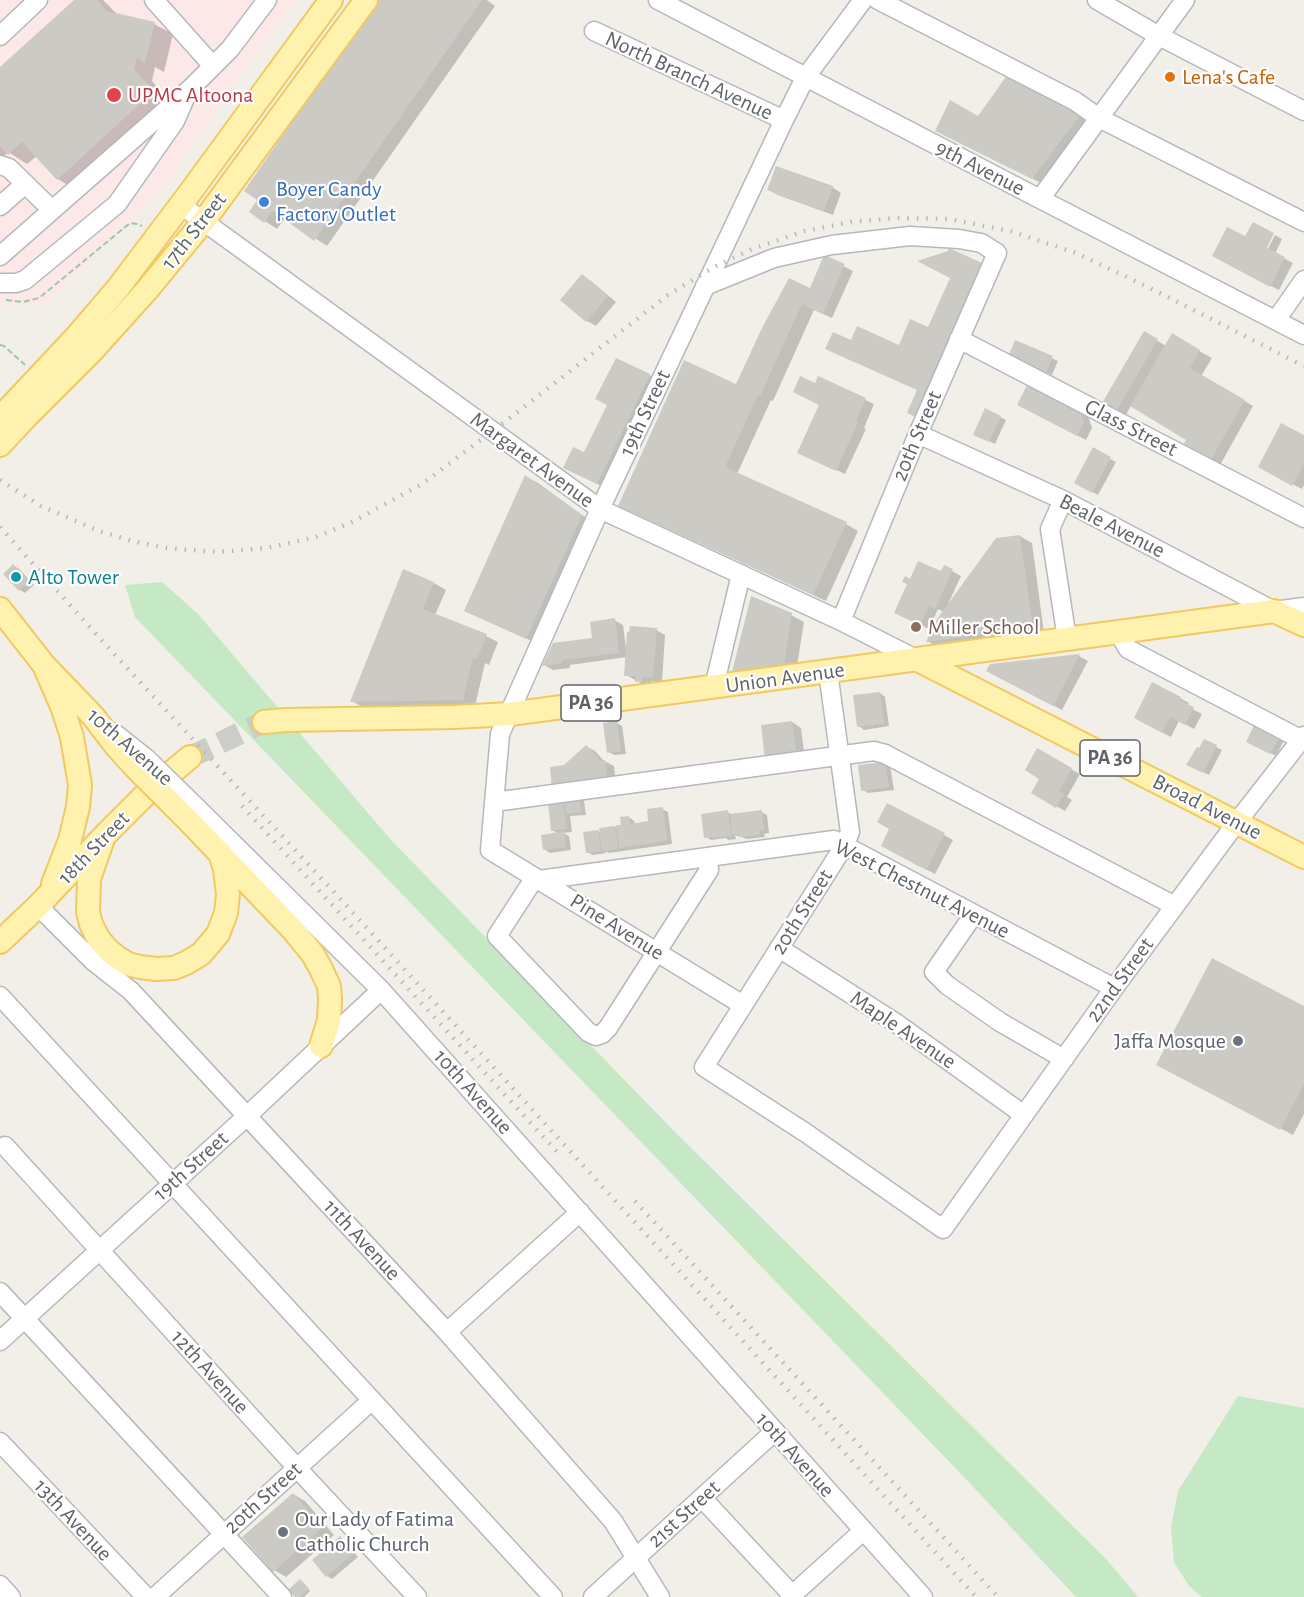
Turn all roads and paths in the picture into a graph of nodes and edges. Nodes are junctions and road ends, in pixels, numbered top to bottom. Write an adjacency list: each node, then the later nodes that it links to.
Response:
1 (38, 0): 12 (street)
2 (154, 0): 14 (street)
3 (267, 0): 14 (street)
4 (331, 0): 23 (main road, 17th Street)
5 (366, 0): 26 (main road, 17th Street)
6 (657, 0): 15 (street, 9th Avenue)
7 (864, 0): 15 (street, 19th Street)
8 (878, 0): 18 (street)
9 (1097, 0): 13 (street)
10 (1185, 0): 13 (street)
11 (594, 31): 19 (street, North Branch Avenue)
12 (0, 36)
13 (1159, 36): 17 (street); 18 (street)
14 (213, 66): 16 (street)
15 (805, 78): 19 (street, 19th Street); 22 (street, 9th Avenue)
16 (189, 89): 25 (street); 31 (street)
17 (1304, 111)
18 (1099, 118): 22 (street); 27 (street)
19 (784, 120): 32 (street, 19th Street)
20 (0, 165): 21 (street)
21 (25, 184): 24 (street); 25 (street)
22 (1040, 200): 34 (street, 9th Avenue)
23 (181, 205): 26 (street, Margaret Avenue); 38 (main road, 17th Street)
24 (0, 206)
25 (52, 210): 29 (street)
26 (203, 222): 39 (main road, 17th Street); 43 (street, Margaret Avenue)
27 (1304, 222)
28 (146, 229): 33 (path)
29 (0, 256)
30 (1304, 280): 34 (street)
31 (0, 283)
32 (705, 286): 36 (street, 20th Street); 43 (street, 19th Street)
33 (0, 299)
34 (1276, 320): 35 (street, 9th Avenue)
35 (1304, 335)
36 (959, 339): 40 (street, 20th Street); 44 (street, Glass Street)
37 (0, 345): 38 (path)
38 (38, 377): 39 (main road, 17th Street)
39 (12, 414): 41 (main road, 17th Street)
40 (918, 434): 42 (street, Beale Avenue); 49 (street, 20th Street)
41 (0, 445)
42 (1064, 500): 48 (street, Beale Avenue); 52 (street)
43 (600, 509): 45 (street, Margaret Avenue); 57 (street, 19th Street)
44 (1304, 518)
45 (741, 574): 49 (street, Margaret Avenue); 56 (street)
46 (1304, 607): 48 (street, Union Avenue)
47 (0, 609): 54 (main road, 10th Avenue)
48 (1274, 611): 50 (main road, Beale Avenue); 51 (main road, Union Avenue / PA 36)
49 (841, 621): 53 (street, Margaret Avenue)
50 (1304, 625)
51 (1118, 632): 52 (main road, Union Avenue / PA 36); 59 (street)
52 (1067, 639): 53 (main road, Union Avenue / PA 36)
53 (916, 659): 55 (main road, Union Avenue / PA 36); 64 (main road, Broad Avenue / PA 36)
54 (44, 664): 63 (main road, 10th Avenue, bridge); 72 (main road)
55 (828, 672): 56 (main road, Union Avenue / PA 36); 60 (street, 20th Street)
56 (714, 687): 57 (main road, Union Avenue / PA 36)
57 (510, 714): 58 (main road, Union Avenue / PA 36); 62 (street, 19th Street)
58 (264, 722)
59 (1303, 739): 64 (street, 22nd Street)
60 (839, 756): 62 (street); 66 (street, 20th Street); 73 (street)
61 (190, 757): 65 (main road, 18th Street)
62 (494, 802): 67 (street, 19th Street)
63 (190, 811): 68 (main road, 10th Avenue); 79 (street, 10th Avenue)
64 (1237, 822): 70 (main road, Broad Avenue / PA 36); 73 (street, 22nd Street)
65 (104, 836): 68 (main road); 72 (main road, 18th Street)
66 (844, 846): 69 (street, West Chestnut Avenue); 74 (street, West Chestnut Avenue); 76 (street, 20th Street)
67 (490, 850): 71 (street, Pine Avenue)
68 (220, 853): 82 (main road, 10th Avenue)
69 (708, 857): 71 (street, West Chestnut Avenue); 77 (street)
70 (1304, 857)
71 (539, 880): 77 (street, Pine Avenue); 77 (street)
72 (44, 900): 75 (main road, 18th Street); 85 (street, 11th Avenue)
73 (1175, 906): 78 (street, 22nd Street)
74 (974, 914): 78 (street, West Chestnut Avenue); 83 (street)
75 (0, 942)
76 (779, 948): 81 (street, 20th Street); 84 (street, Maple Avenue)
77 (657, 952): 81 (street, Pine Avenue)
78 (1114, 988): 83 (street, 22nd Street)
79 (381, 990): 82 (street, 19th Street); 88 (street, 10th Avenue)
80 (0, 996): 87 (street)
81 (743, 1005): 89 (street, 20th Street)
82 (321, 1046): 85 (street, 19th Street)
83 (1064, 1059): 84 (street, 22nd Street)
84 (1024, 1115): 89 (street, 22nd Street)
85 (247, 1116): 87 (street, 19th Street); 93 (street, 11th Avenue)
86 (5, 1146): 90 (street, 12th Avenue)
87 (172, 1184): 90 (street, 19th Street); 95 (street)
88 (580, 1212): 93 (street); 96 (street, 10th Avenue)
89 (943, 1229)
90 (99, 1250): 92 (street, 19th Street); 98 (street, 12th Avenue)
91 (0, 1292): 92 (street)
92 (24, 1318): 94 (street, 19th Street); 101 (street)
93 (447, 1332): 102 (street, 11th Avenue)
94 (0, 1341)
95 (372, 1400): 98 (street, 20th Street); 110 (street)
96 (774, 1431): 99 (street, 21st Street); 100 (street, 10th Avenue)
97 (0, 1442): 106 (street, 13th Avenue)
98 (297, 1468): 101 (street, 20th Street); 109 (street, 12th Avenue)
99 (702, 1498): 102 (street, 21st Street); 104 (street)
100 (863, 1531): 104 (street); 113 (street, 10th Avenue)
101 (224, 1533): 107 (street, 20th Street); 108 (street)
102 (637, 1557): 111 (street, 21st Street); 112 (street, 11th Avenue)
103 (0, 1586): 105 (street)
104 (792, 1596)
105 (11, 1597)
106 (146, 1597)
107 (155, 1597)
108 (282, 1597)
109 (417, 1597)
110 (553, 1597)
111 (593, 1597)
112 (660, 1597)
113 (923, 1597)

